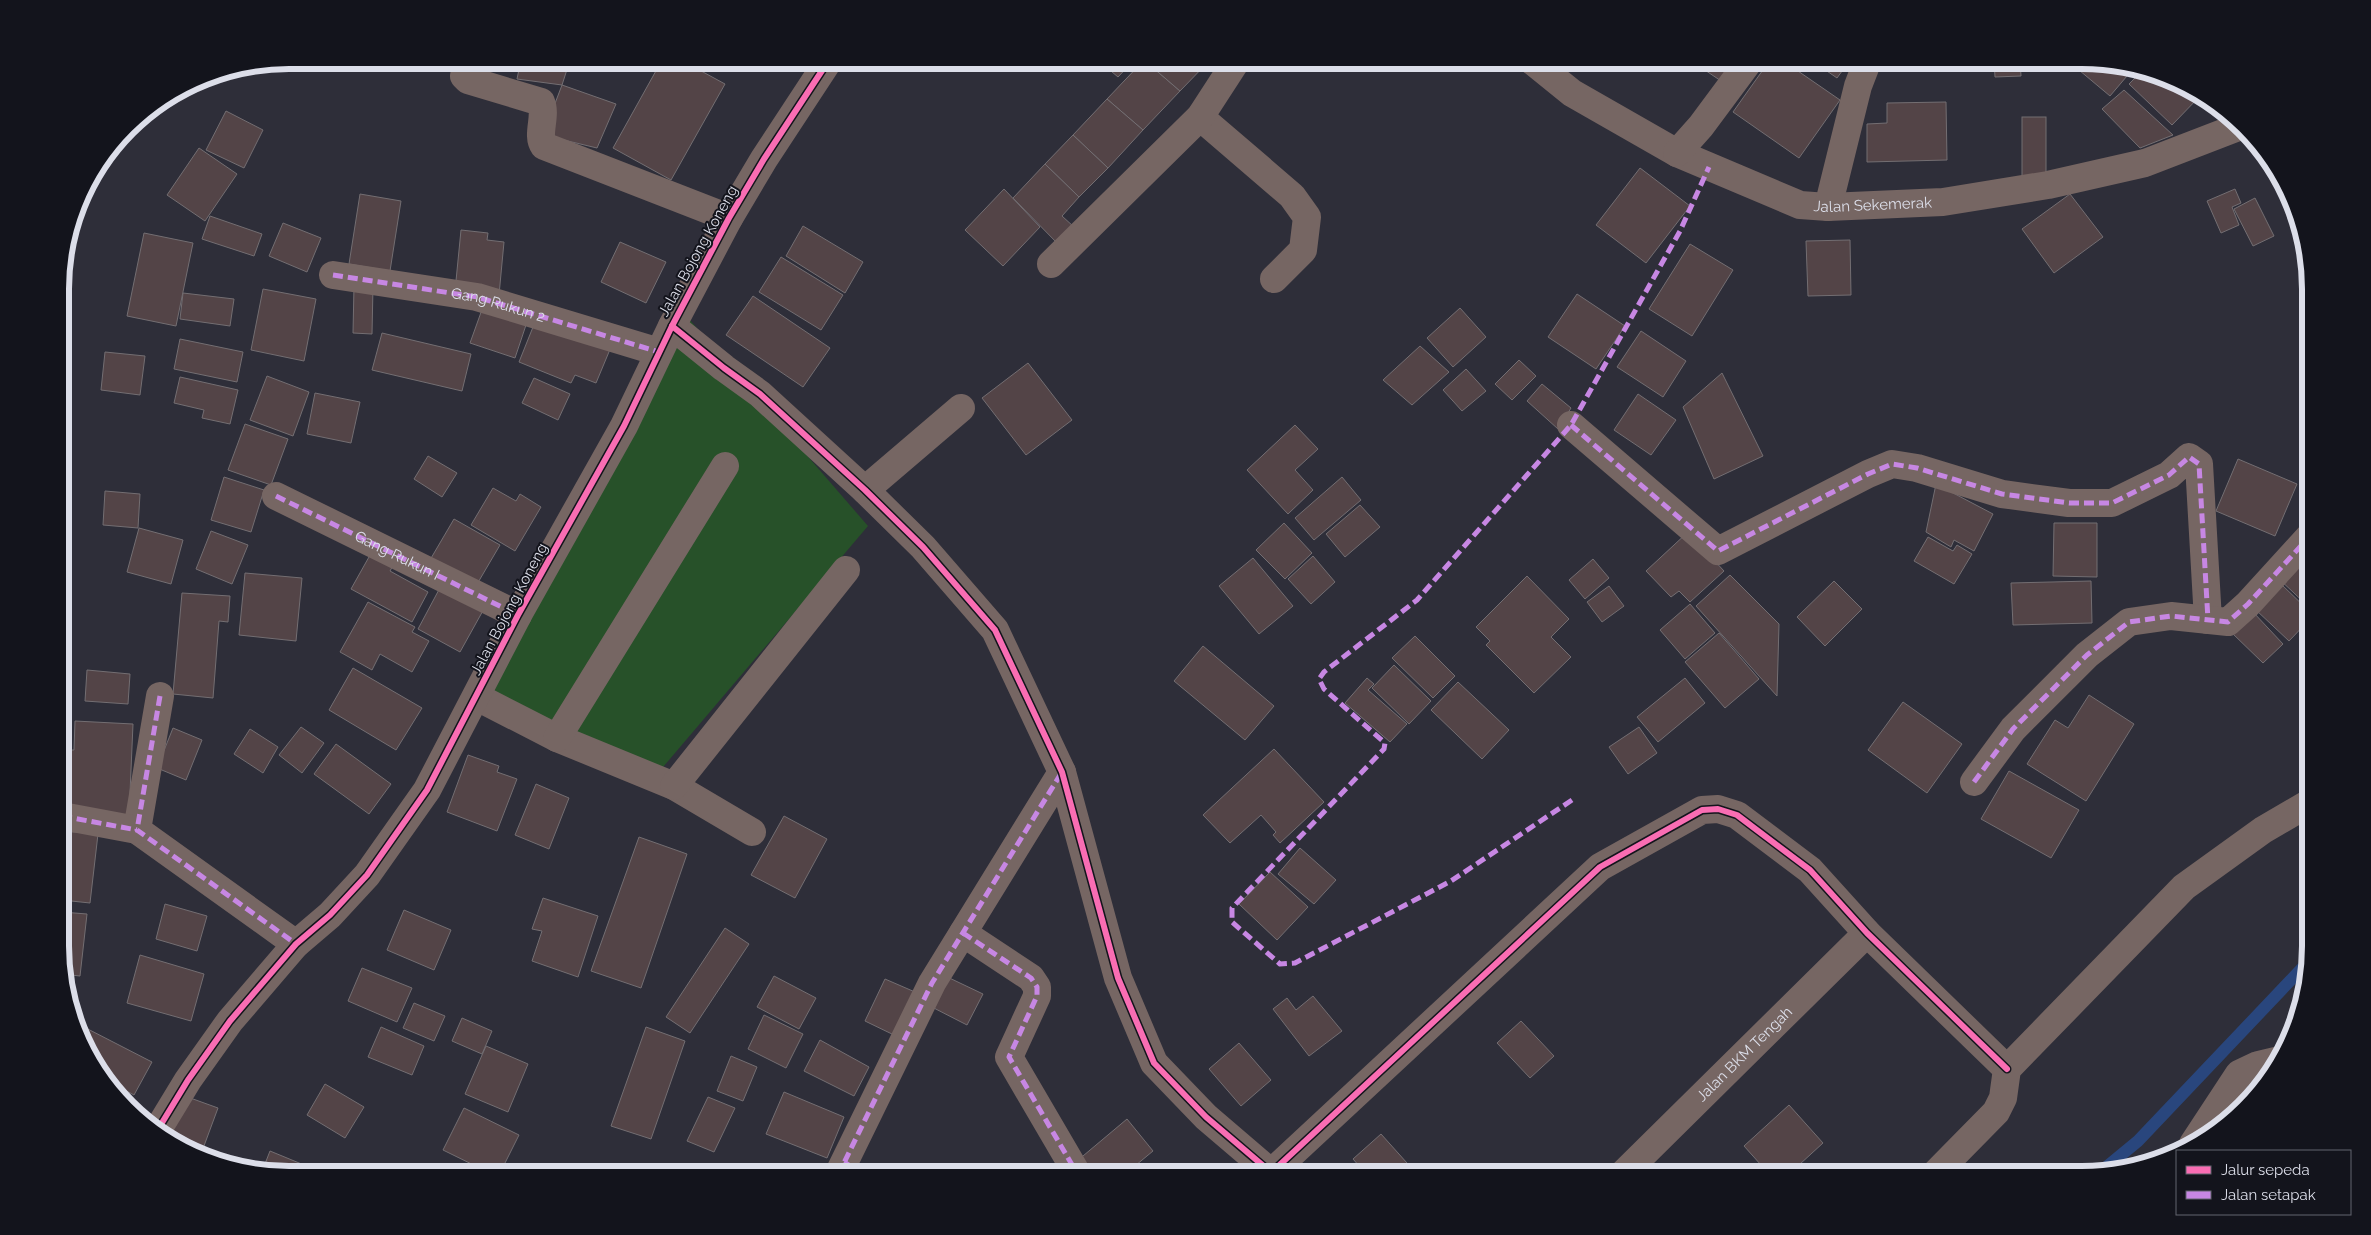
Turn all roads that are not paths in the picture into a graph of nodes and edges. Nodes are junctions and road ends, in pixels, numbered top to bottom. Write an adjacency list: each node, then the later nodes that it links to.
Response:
1 (465, 69): 11 (street)
2 (822, 69): 11 (street, Jalan Bojong Koneng)
3 (1231, 69): 7 (street)
4 (1542, 69): 9 (street, Jalan Sekemerak)
5 (1743, 69): 9 (street)
6 (1865, 69): 10 (street)
7 (1200, 117): 12 (street); 14 (street)
8 (2234, 129): 10 (street, Jalan Sekemerak)
9 (1677, 153): 10 (street, Jalan Sekemerak)
10 (1828, 207)
11 (729, 218): 15 (street, Jalan Bojong Koneng)
12 (1050, 264)
13 (333, 275): 16 (street, Gang Rukun 2)
14 (1274, 279)
15 (672, 326): 16 (street, Jalan Bojong Koneng); 20 (street)
16 (659, 352): 24 (street, Jalan Bojong Koneng)
17 (961, 408): 20 (street)
18 (1572, 425): 25 (street)
19 (725, 466): 28 (street)
20 (865, 490): 29 (street)
21 (276, 496): 24 (street, Gang Rukun I)
22 (2302, 545): 25 (street)
23 (846, 570): 31 (street)
24 (518, 615): 27 (street, Jalan Bojong Koneng)
25 (2208, 620): 30 (street)
26 (160, 696): 34 (street)
27 (477, 697): 28 (street); 38 (street, Jalan Bojong Koneng)
28 (557, 738): 31 (street)
29 (1062, 772): 36 (street); 45 (street)
30 (1974, 782)
31 (674, 786): 35 (street)
32 (2302, 807): 40 (street)
33 (69, 817): 34 (street)
34 (137, 830): 38 (street)
35 (752, 832)
36 (963, 933): 43 (street); 44 (street)
37 (1867, 933): 40 (street); 46 (street); 47 (street, Jalan BKM Tengah)
38 (296, 944): 41 (street, Jalan Bojong Koneng)
39 (2269, 1062): 42 (street)
40 (2007, 1069): 48 (street)
41 (161, 1125)
42 (2203, 1130)
43 (842, 1166)
44 (1073, 1166)
45 (1264, 1166)
46 (1282, 1166)
47 (1631, 1166)
48 (1943, 1166)

